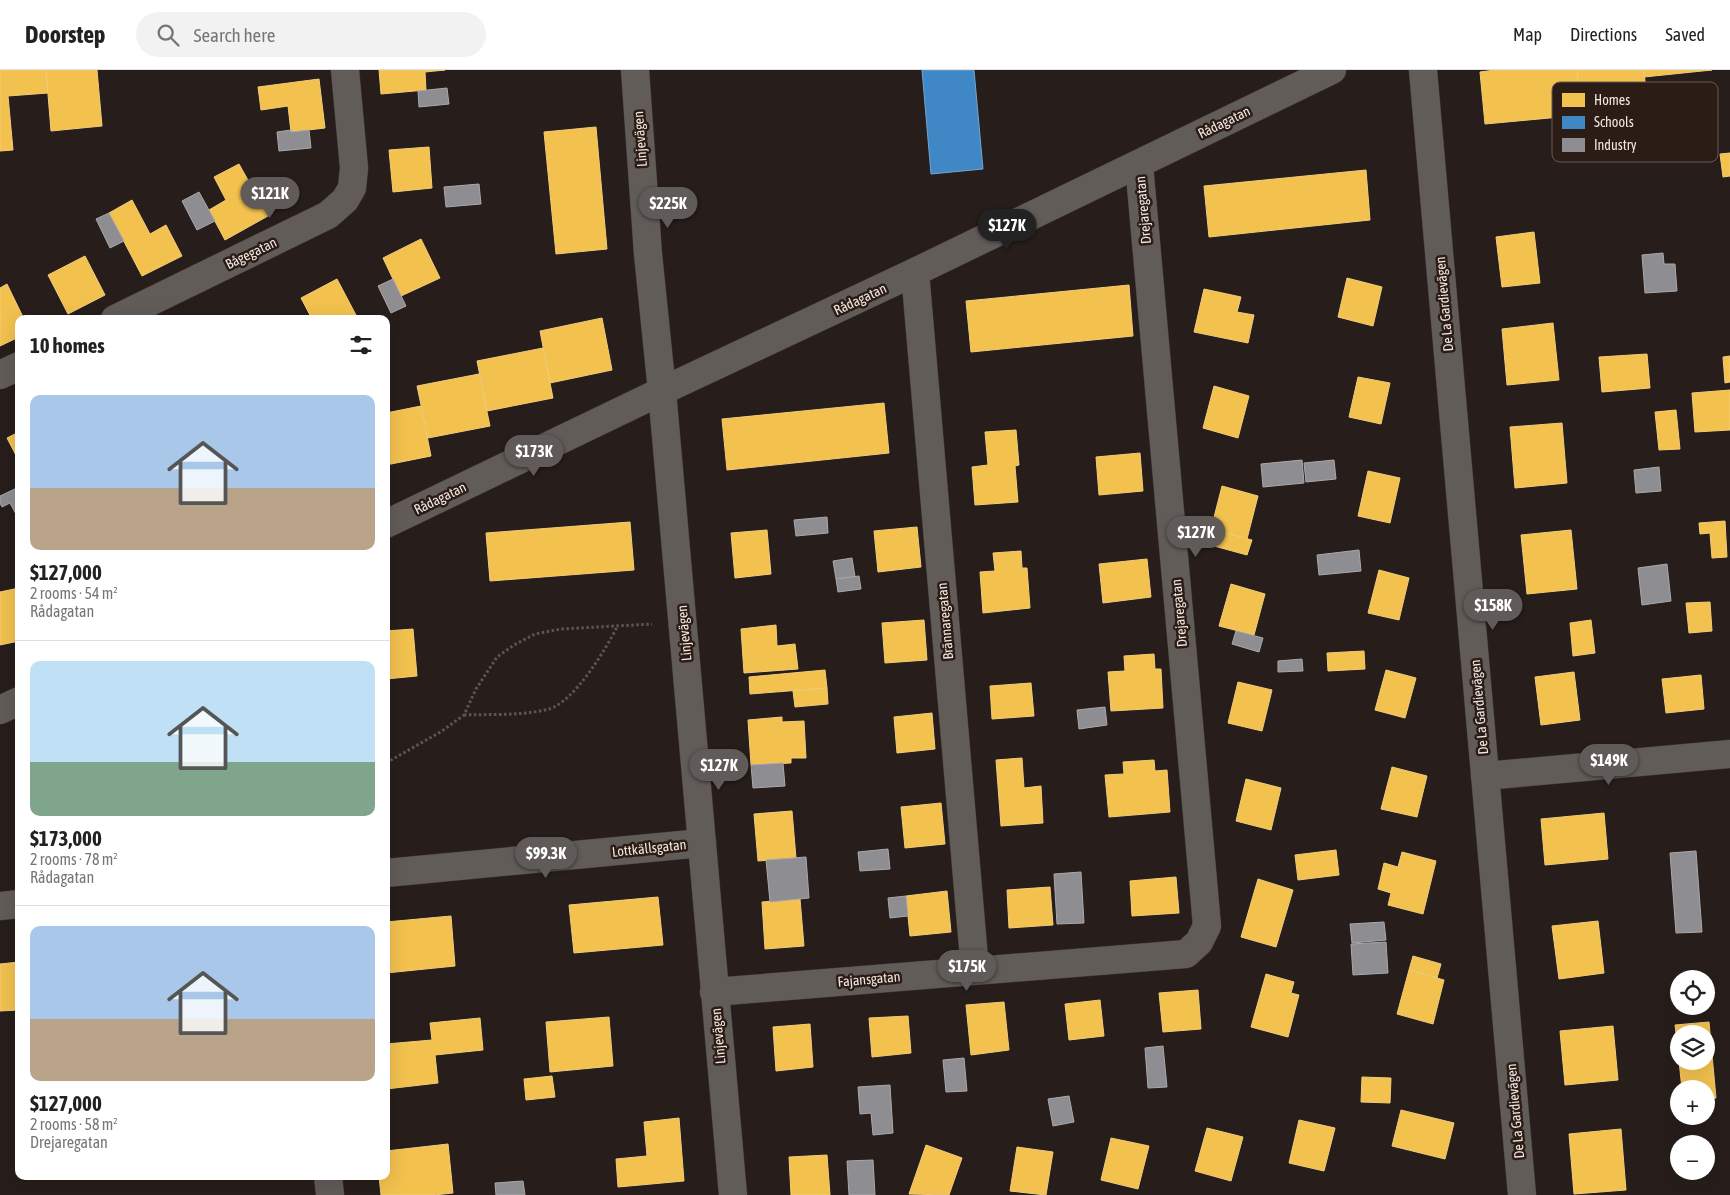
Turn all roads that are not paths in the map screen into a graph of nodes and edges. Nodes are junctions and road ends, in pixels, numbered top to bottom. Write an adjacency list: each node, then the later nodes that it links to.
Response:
1 (345, 70): 7 (street, Bågegatan)
2 (635, 70): 10 (street, Linjevägen)
3 (1332, 70): 5 (street, Rådagatan)
4 (1423, 70): 15 (street, De La Gardievägen)
5 (1139, 164): 6 (street, Rådagatan); 20 (street, Drejaregatan)
6 (915, 272): 10 (street, Rådagatan); 21 (street, Brännaregatan)
7 (123, 315)
8 (15, 368): 9 (street)
9 (0, 375)
10 (662, 391): 11 (street, Rådagatan); 16 (street, Linjevägen)
11 (390, 522)
12 (15, 703): 13 (street)
13 (0, 710)
14 (1730, 754): 15 (street)
15 (1485, 776): 26 (street, De La Gardievägen)
16 (702, 843): 17 (street, Lottkällsgatan); 22 (street, Linjevägen)
17 (390, 874)
18 (15, 904): 19 (street)
19 (0, 906)
20 (1199, 942): 21 (street, Fajansgatan)
21 (975, 970): 22 (street, Fajansgatan)
22 (714, 992): 25 (street, Linjevägen)
23 (328, 1180): 24 (street)
24 (330, 1195)
25 (733, 1195)
26 (1522, 1195)

